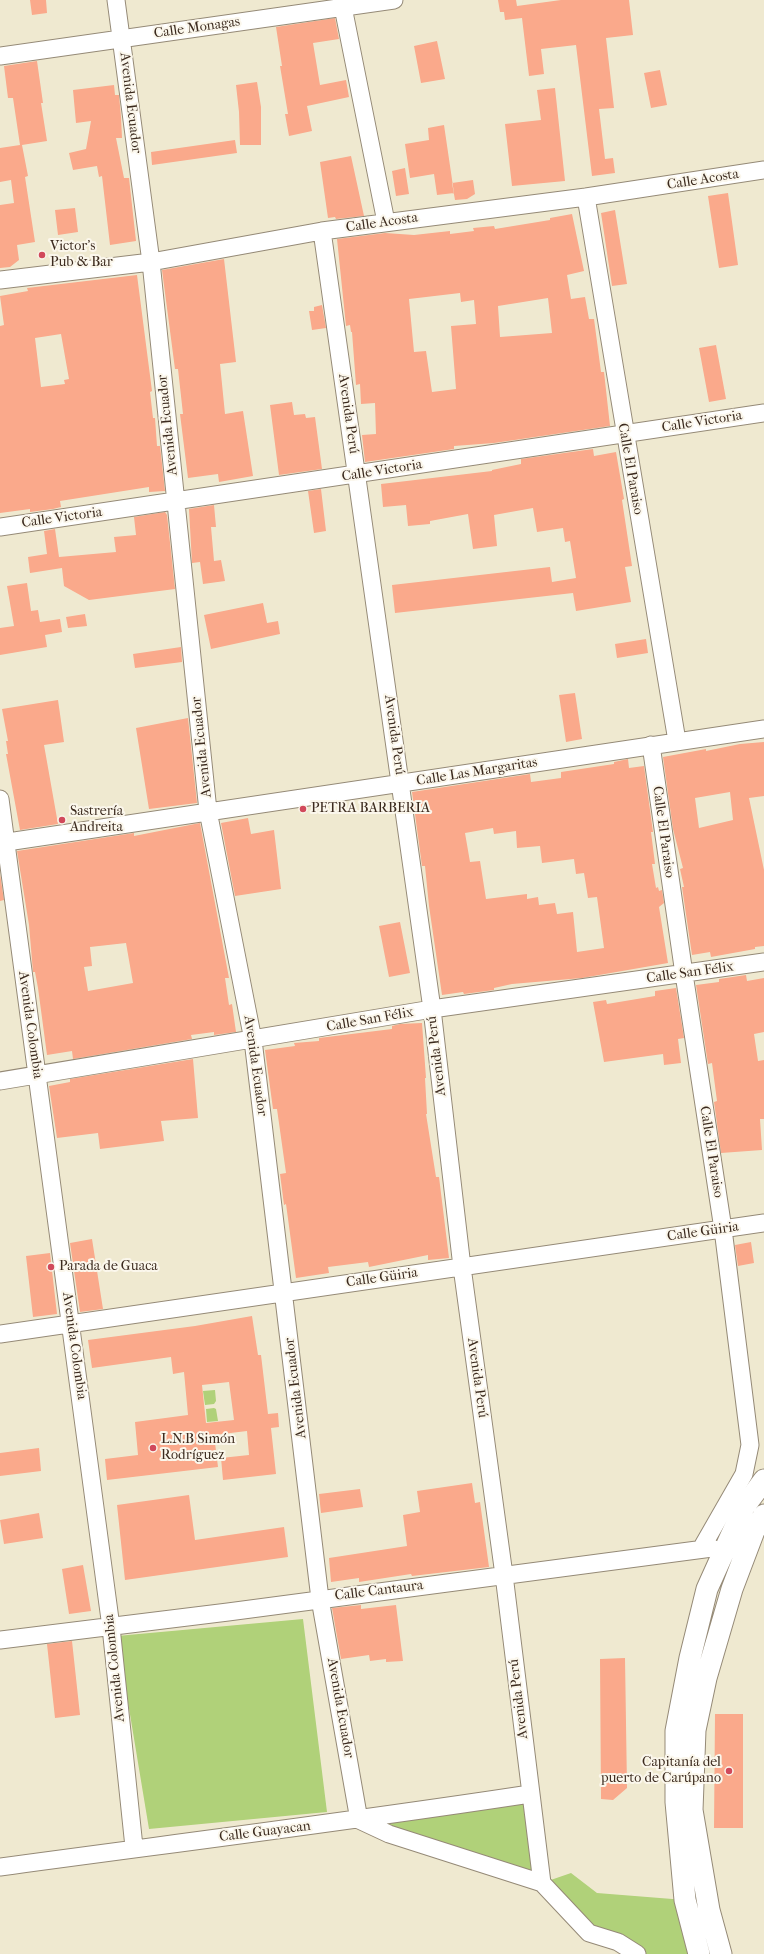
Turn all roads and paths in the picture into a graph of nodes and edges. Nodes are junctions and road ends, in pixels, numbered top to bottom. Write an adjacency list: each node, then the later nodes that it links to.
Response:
1 (116, 0): 5 (street, Avenida Ecuador)
2 (394, 0): 4 (street, Calle Monagas)
3 (322, 5): 4 (street, Calle Monagas); 5 (street, Calle Monagas)
4 (343, 7): 9 (street)
5 (122, 39): 6 (street, Calle Monagas); 11 (street, Avenida Ecuador)
6 (0, 56)
7 (764, 170): 8 (street, Calle Acosta)
8 (586, 197): 9 (street, Calle Acosta); 14 (street, Calle El Paraiso)
9 (386, 222): 10 (street, Calle Acosta)
10 (322, 231): 11 (street, Calle Acosta); 15 (street, Avenida Perú)
11 (151, 262): 12 (street, Calle Acosta); 16 (street, Avenida Ecuador)
12 (0, 280)
13 (764, 413): 14 (street, Calle Victoria)
14 (624, 434): 15 (street, Calle Victoria); 19 (street, Calle El Paraiso)
15 (356, 475): 16 (street, Calle Victoria); 21 (street, Avenida Perú)
16 (176, 501): 17 (street, Calle Victoria); 23 (street, Avenida Ecuador)
17 (0, 527)
18 (764, 730): 19 (street, Calle Las Margaritas)
19 (677, 741): 20 (street, Calle Las Margaritas)
20 (651, 745): 21 (street, Calle Las Margaritas); 26 (street, Calle El Paraiso)
21 (401, 783): 23 (street, Calle Las Margaritas); 27 (street, Avenida Perú)
22 (0, 799): 24 (street, Avenida Colombia)
23 (208, 811): 24 (street, Calle Las Margaritas); 28 (street, Avenida Ecuador)
24 (2, 843): 29 (street, Avenida Colombia)
25 (764, 962): 26 (street, Calle San Félix)
26 (684, 974): 27 (street, Calle San Félix); 32 (street, Calle El Paraiso)
27 (432, 1009): 28 (street, Calle San Félix); 33 (street, Avenida Perú)
28 (253, 1040): 29 (street, Calle San Félix); 34 (street, Avenida Ecuador)
29 (37, 1076): 30 (street, Calle San Félix); 35 (street, Avenida Colombia)
30 (0, 1081)
31 (764, 1223): 32 (street, Calle Güiria)
32 (724, 1229): 33 (street, Calle Güiria); 40 (street, Calle El Paraiso)
33 (462, 1267): 34 (street, Calle Güiria); 41 (street, Avenida Perú)
34 (284, 1292): 35 (street, Calle Güiria); 42 (street, Avenida Ecuador)
35 (71, 1324): 36 (street, Calle Güiria); 43 (street, Avenida Colombia)
36 (0, 1334)
37 (764, 1480): 39 (main road)
38 (759, 1523): 39 (street, Calle Cantaura); 52 (main road)
39 (726, 1546): 40 (street, Calle Cantaura); 51 (main road)
40 (701, 1549): 41 (street, Calle Cantaura)
41 (504, 1575): 42 (street, Calle Cantaura); 45 (street, Avenida Perú)
42 (320, 1599): 43 (street, Calle Cantaura); 46 (street, Avenida Ecuador)
43 (111, 1627): 44 (street, Calle Cantaura); 47 (street, Avenida Colombia)
44 (0, 1640)
45 (530, 1794): 46 (street, Calle Guayacan); 49 (street, Avenida Perú)
46 (359, 1820): 47 (street, Calle Guayacan); 49 (street)
47 (134, 1847): 48 (street, Calle Guayacan)
48 (0, 1867)
49 (542, 1883): 50 (street)
50 (637, 1954)
51 (699, 1954)
52 (721, 1954)

